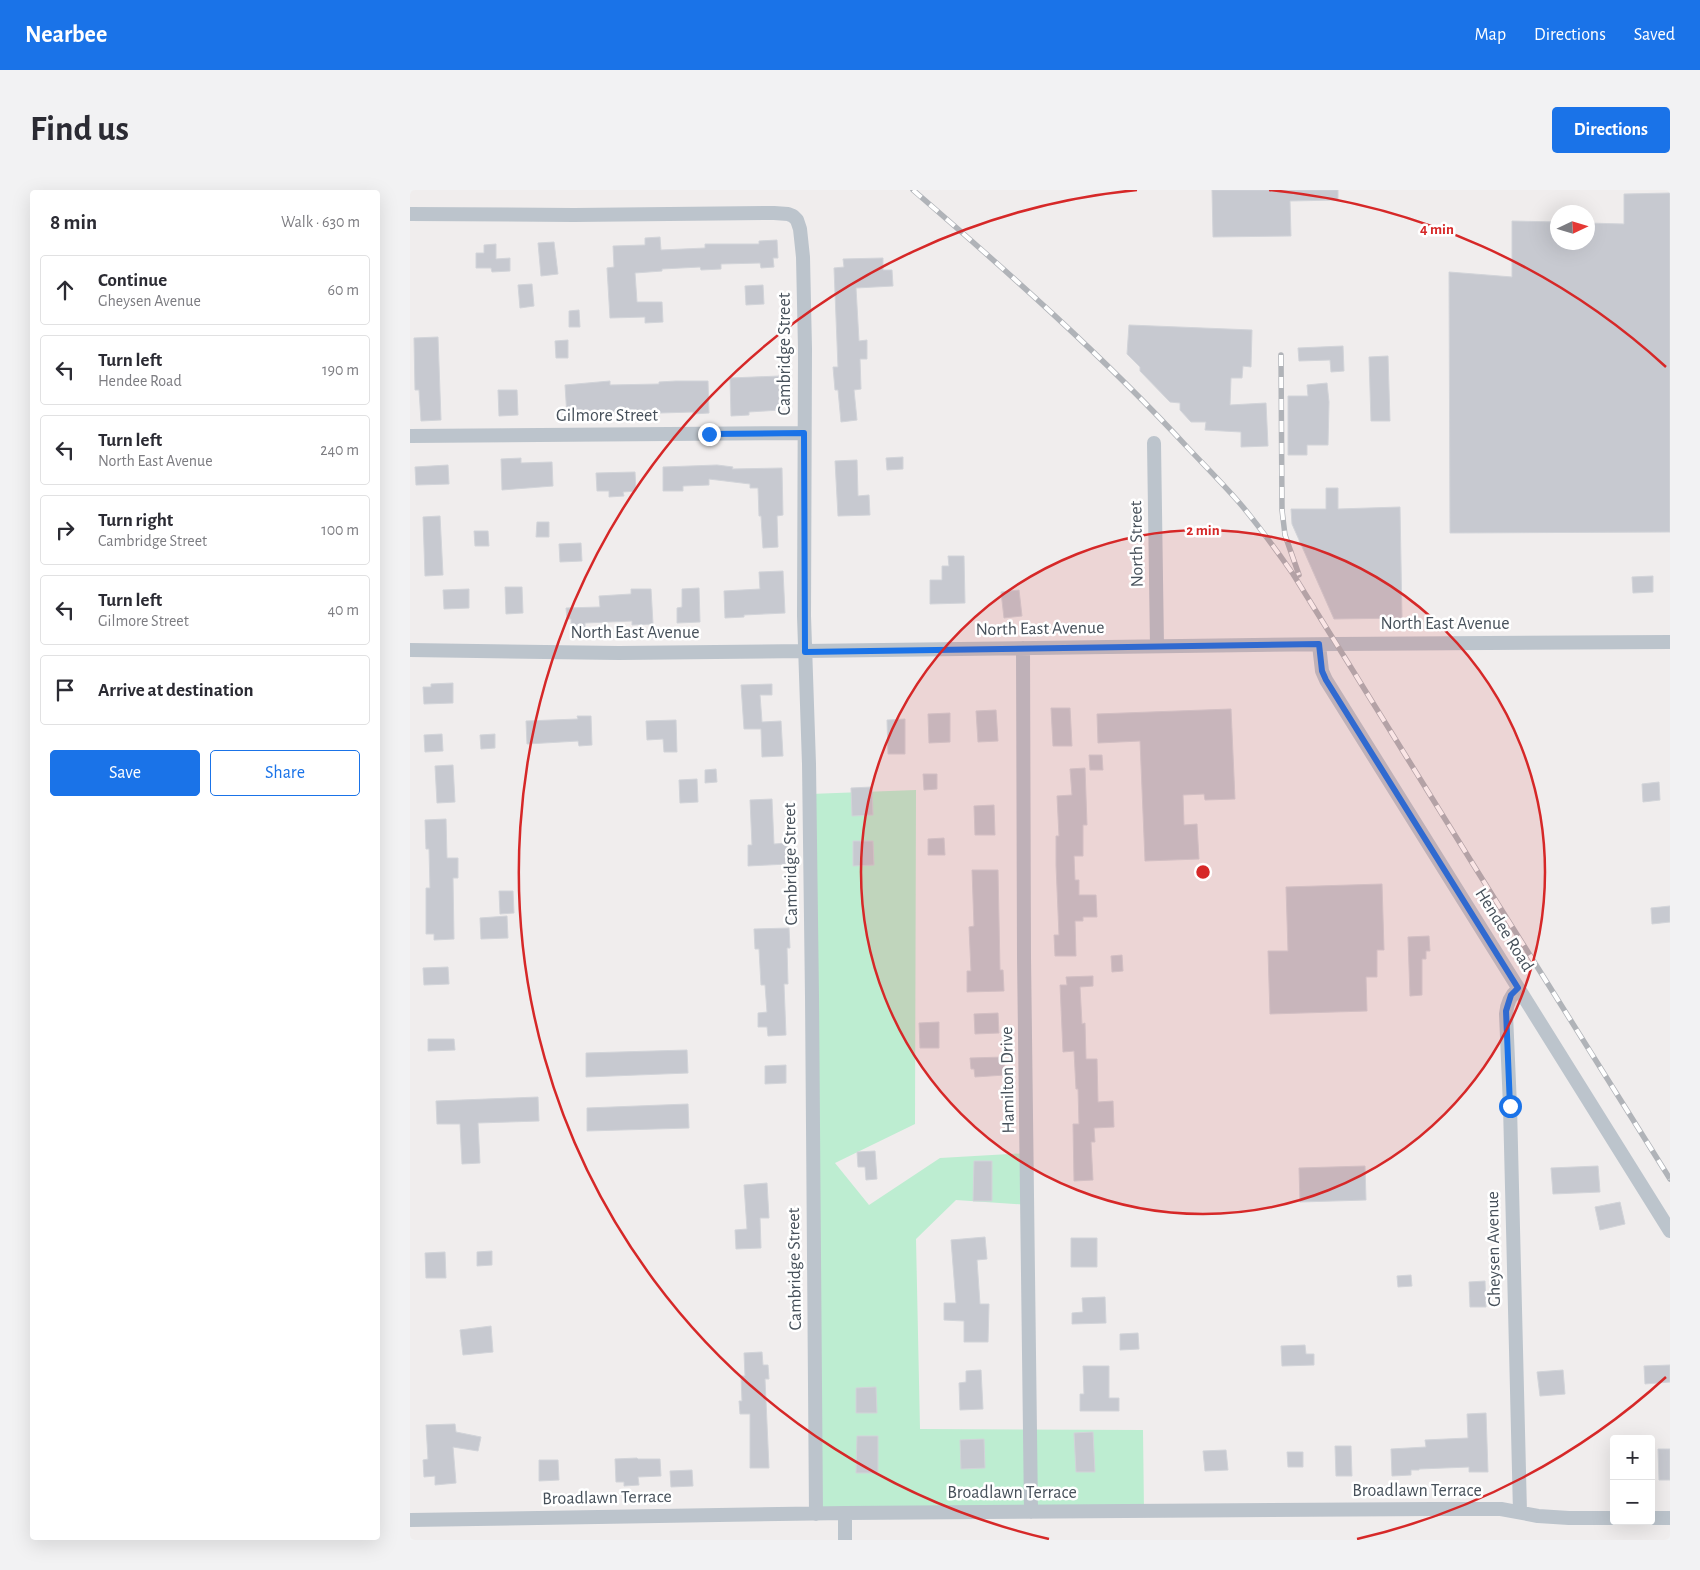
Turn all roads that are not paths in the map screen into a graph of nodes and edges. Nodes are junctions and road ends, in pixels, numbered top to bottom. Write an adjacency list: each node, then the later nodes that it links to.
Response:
1 (410, 214): 2 (street, Cambridge Street)
2 (804, 433): 3 (street, Gilmore Street); 10 (street, Cambridge Street)
3 (410, 436)
4 (1154, 442): 7 (street, North Street)
5 (1670, 642): 6 (street, North East Avenue)
6 (1319, 644): 7 (street, North East Avenue); 11 (street, Hendee Road)
7 (1157, 646): 8 (street, North East Avenue)
8 (1024, 648): 10 (street, North East Avenue); 13 (street, Hamilton Drive)
9 (410, 650): 10 (street, North East Avenue)
10 (805, 652): 16 (street, Cambridge Street)
11 (1518, 988): 12 (street, Hendee Road); 14 (street, Gheysen Avenue)
12 (1670, 1231)
13 (1032, 1512): 14 (street, Broadlawn Terrace); 15 (street, Broadlawn Terrace)
14 (1520, 1512): 17 (street, Broadlawn Terrace)
15 (844, 1513): 16 (street, Broadlawn Terrace); 21 (street)
16 (816, 1514): 20 (street, Broadlawn Terrace)
17 (1610, 1518)
18 (1655, 1518): 19 (street)
19 (1670, 1518)
20 (410, 1520)
21 (845, 1540)

